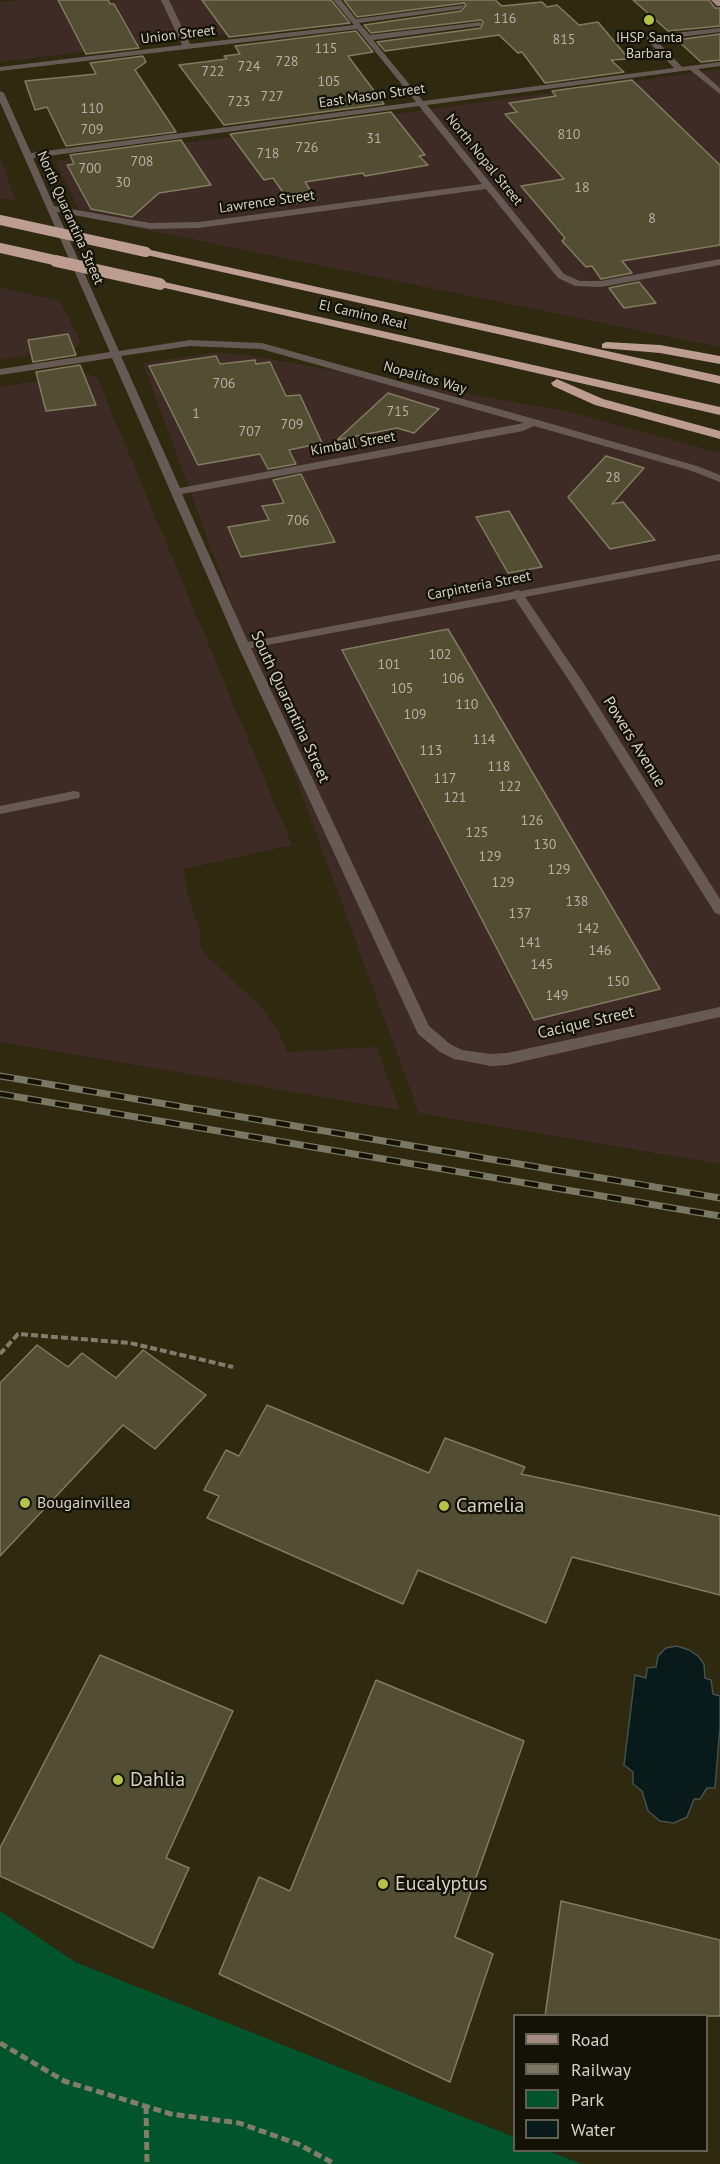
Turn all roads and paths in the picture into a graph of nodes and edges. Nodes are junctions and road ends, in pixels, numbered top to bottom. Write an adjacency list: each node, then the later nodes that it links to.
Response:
1 (165, 0): 10 (street)
2 (338, 0): 6 (street, North Nopal Street)
3 (715, 0): 4 (main road)
4 (720, 4)
5 (461, 7): 6 (street, Union Street)
6 (356, 24): 9 (street, North Nopal Street); 10 (street, Union Street)
7 (478, 24): 9 (street)
8 (720, 30): 14 (street)
9 (368, 38): 17 (street, North Nopal Street)
10 (187, 47): 13 (street, Union Street)
11 (720, 64): 12 (street, East Mason Street)
12 (692, 68): 14 (street, East Mason Street); 15 (street)
13 (0, 69)
14 (680, 69): 17 (street, East Mason Street)
15 (720, 92)
16 (0, 93): 18 (street, North Quarantina Street)
17 (421, 103): 18 (street, East Mason Street); 19 (street, North Nopal Street)
18 (27, 156): 20 (street, North Quarantina Street)
19 (488, 186): 20 (street, Lawrence Street); 23 (street, North Nopal Street)
20 (51, 208): 25 (street, North Quarantina Street)
21 (0, 220): 24 (highway, El Camino Real, bridge)
22 (0, 248): 27 (highway, El Camino Real, bridge)
23 (720, 262)
24 (558, 344): 26 (highway); 29 (highway, El Camino Real)
25 (116, 354): 28 (street, Nopalitos Way); 31 (street, Nopalitos Way); 34 (street, South Quarantina Street)
26 (720, 360)
27 (516, 365): 30 (highway, El Camino Real); 32 (highway)
28 (0, 372)
29 (720, 380)
30 (720, 411)
31 (534, 422): 33 (street, Nopalitos Way); 34 (street, Kimball Street)
32 (720, 435)
33 (720, 479)
34 (176, 492): 37 (street, South Quarantina Street)
35 (720, 557): 36 (street, Carpinteria Street)
36 (517, 593): 37 (street, Carpinteria Street); 40 (street, Powers Avenue)
37 (244, 646): 42 (street, South Quarantina Street)
38 (74, 795): 39 (street)
39 (0, 810)
40 (720, 910)
41 (720, 1012): 42 (street, Cacique Street)
42 (459, 1055)
43 (0, 1354): 44 (path)
44 (232, 1367)
45 (0, 2043): 46 (path)
46 (146, 2106): 47 (path); 48 (path)
47 (147, 2164)
48 (334, 2164)

